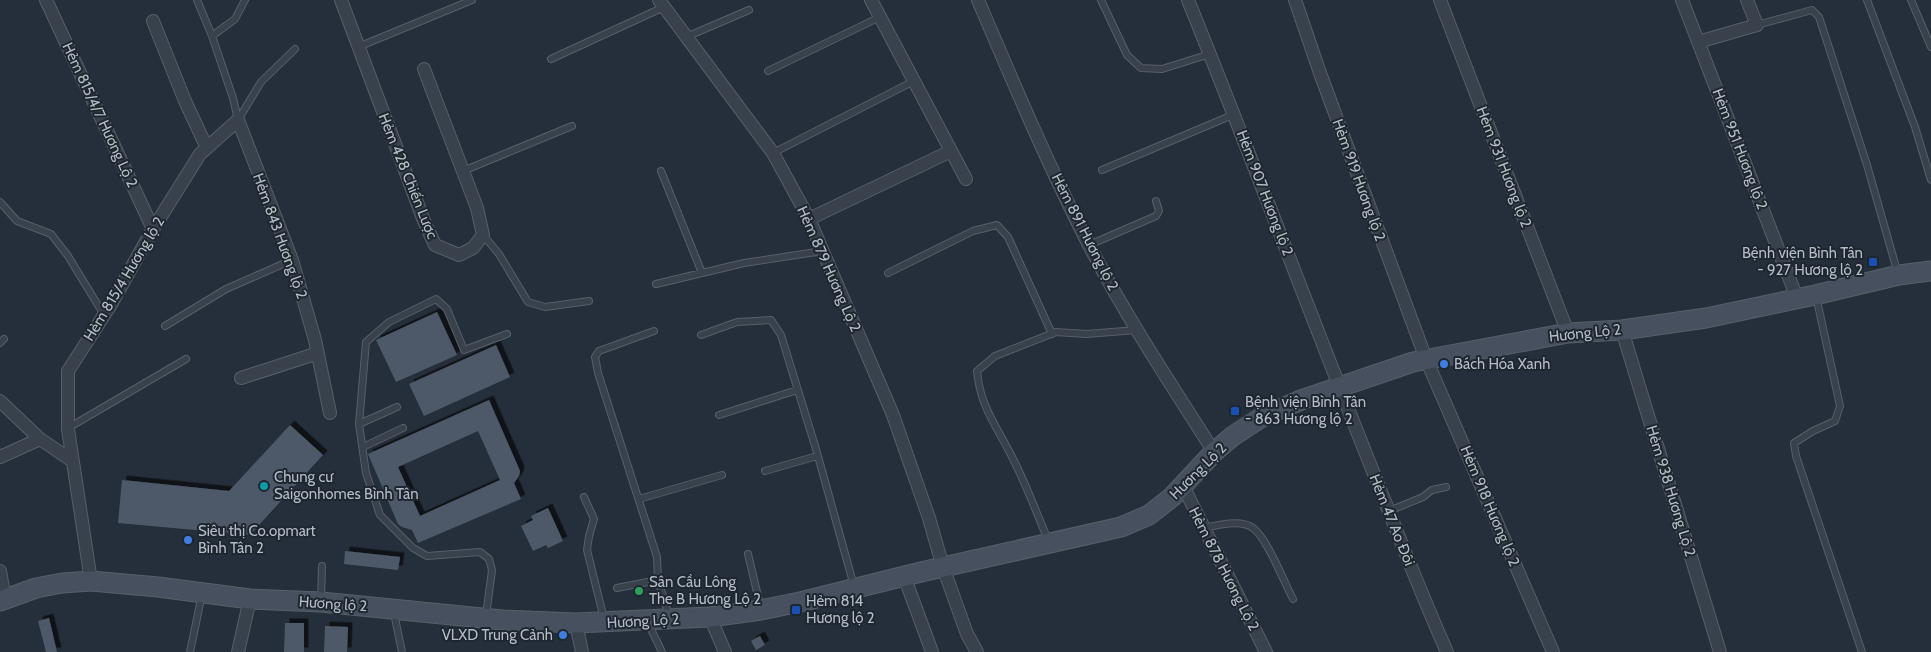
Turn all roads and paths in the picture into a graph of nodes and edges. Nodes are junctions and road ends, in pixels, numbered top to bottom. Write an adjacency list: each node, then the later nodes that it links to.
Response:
1 (46, 0): 46 (street, Hẻm 815/4/7 Hương Lộ 2)
2 (197, 0): 21 (lane)
3 (245, 0): 21 (lane)
4 (341, 0): 24 (street, Hẻm 428 Chiến Lược)
5 (472, 0): 24 (lane)
6 (871, 0): 18 (street)
7 (978, 0): 48 (street, Hẻm 891 Hương lộ 2)
8 (1101, 0): 27 (lane)
9 (1188, 0): 27 (street, Hẻm 907 Hương lộ 2)
10 (1295, 0): 69 (street, Hẻm 919 Hương lộ 2)
11 (1440, 0): 63 (street, Hẻm 931 Hương lộ 2)
12 (1682, 0): 23 (street, Hẻm 951 Hương lộ 2)
13 (1747, 0): 20 (street)
14 (1867, 0): 42 (lane)
15 (1911, 0): 25 (lane)
16 (661, 4): 22 (street, Hẻm 879 Hương Lộ 2); 28 (lane)
17 (749, 10): 22 (lane)
18 (880, 17): 30 (lane); 31 (street)
19 (153, 20): 35 (street)
20 (1757, 25): 23 (street); 54 (lane)
21 (212, 36): 33 (lane)
22 (686, 37): 37 (street, Hẻm 879 Hương Lộ 2)
23 (1698, 42): 56 (street, Hẻm 951 Hương lộ 2)
24 (358, 47): 47 (street, Hẻm 428 Chiến Lược)
25 (1931, 47)
26 (295, 49): 33 (lane)
27 (1210, 54): 32 (street, Hẻm 907 Hương lộ 2)
28 (551, 58)
29 (424, 70): 39 (street)
30 (768, 71)
31 (914, 81): 36 (street); 37 (lane)
32 (1235, 114): 38 (lane); 71 (street, Hẻm 907 Hương lộ 2)
33 (238, 120): 35 (street, Hẻm 815/4 Hương lộ 2); 50 (street, Hẻm 843 Hương lộ 2)
34 (572, 126): 39 (lane)
35 (208, 148): 46 (street, Hẻm 815/4 Hương lộ 2)
36 (951, 151): 41 (street); 45 (street)
37 (773, 153): 45 (street, Hẻm 879 Hương Lộ 2)
38 (1102, 170)
39 (463, 171): 47 (street)
40 (661, 171): 52 (lane)
41 (966, 179)
42 (1931, 180)
43 (1156, 200): 48 (lane)
44 (0, 202): 58 (lane)
45 (809, 219): 49 (street, Hẻm 879 Hương Lộ 2)
46 (153, 229): 58 (street, Hẻm 815/4 Hương lộ 2)
47 (484, 235): 57 (lane)
48 (1089, 245): 60 (street, Hẻm 891 Hương lộ 2)
49 (823, 251): 52 (lane); 97 (street, Hẻm 879 Hương Lộ 2)
50 (292, 260): 59 (lane); 67 (street, Hẻm 843 Hương lộ 2)
51 (1931, 271): 54 (main road, Hương Lộ 2)
52 (702, 273): 55 (lane)
53 (888, 273): 65 (lane)
54 (1898, 275): 56 (main road, Hương Lộ 2)
55 (656, 284)
56 (1806, 297): 61 (main road, Hương Lộ 2); 129 (lane)
57 (589, 301)
58 (104, 315): 79 (street, Hẻm 815/4 Hương lộ 2)
59 (165, 326)
60 (1137, 330): 65 (lane); 82 (street, Hẻm 891 Hương lộ 2)
61 (1622, 330): 63 (main road, Hương Lộ 2); 128 (street, Hẻm 938 Hương Lộ 2)
62 (654, 331): 91 (lane)
63 (1568, 333): 69 (main road, Hương Lộ 2)
64 (507, 334): 77 (lane)
65 (1052, 334): 94 (lane)
66 (701, 335): 72 (lane)
67 (318, 353): 70 (street); 75 (street, Hẻm 843 Hương lộ 2)
68 (186, 359): 79 (lane)
69 (1426, 359): 71 (main road, Hương Lộ 2); 127 (street, Hẻm 918 Hương lộ 2)
70 (241, 378)
71 (1339, 388): 82 (main road, Hương Lộ 2); 92 (street, Hẻm 47 Ao Đôi)
72 (797, 390): 76 (lane); 83 (lane)
73 (0, 402): 80 (street)
74 (397, 407): 77 (lane)
75 (330, 413)
76 (719, 415)
77 (359, 424): 81 (lane)
78 (403, 428): 81 (lane)
79 (68, 429): 85 (street, Hẻm 815/4 Hương lộ 2)
80 (40, 438): 84 (street); 85 (street)
81 (363, 447): 112 (lane)
82 (1214, 452): 88 (main road, Hương Lộ 2)
83 (817, 456): 86 (lane); 103 (lane)
84 (0, 457)
85 (71, 460): 101 (street, Hẻm 815/4 Hương lộ 2)
86 (765, 471)
87 (722, 474): 91 (lane)
88 (1183, 486): 93 (street, Hẻm 878 Hương Lộ 2); 94 (main road, Hương Lộ 2)
89 (1446, 487): 92 (lane)
90 (584, 497): 116 (lane)
91 (639, 499): 100 (lane)
92 (1388, 511): 126 (street, Hẻm 47 Ao Đôi)
93 (1204, 528): 106 (lane); 125 (street, Hẻm 878 Hương Lộ 2)
94 (1050, 542): 97 (main road, Hương Lộ 2)
95 (748, 554): 110 (lane)
96 (322, 566): 108 (lane)
97 (943, 567): 99 (main road, Hương Lộ 2); 124 (street, Hẻm 879 Hương Lộ 2)
98 (0, 571): 107 (street)
99 (904, 576): 103 (main road, Hương Lộ 2); 123 (street)
100 (658, 580): 102 (lane); 114 (lane)
101 (91, 581): 104 (main road, Hương lộ 2); 107 (main road)
102 (617, 588)
103 (855, 589): 110 (main road, Hương Lộ 2)
104 (202, 593): 105 (main road, Hương lộ 2); 117 (lane)
105 (250, 599): 108 (main road, Hương lộ 2); 118 (street)
106 (1293, 599)
107 (3, 600)
108 (321, 602): 109 (main road, Hương lộ 2)
109 (393, 609): 112 (main road, Hương lộ 2); 119 (lane)
110 (762, 610): 111 (main road, Hương Lộ 2)
111 (710, 617): 114 (main road, Hương Lộ 2); 122 (street)
112 (486, 618): 115 (main road, Hương lộ 2)
113 (647, 620): 114 (main road, Hương Lộ 2); 116 (main road, Hương Lộ 2); 121 (lane)
114 (670, 620)
115 (576, 623): 116 (main road, Hương Lộ 2); 120 (street)
116 (605, 623)
117 (190, 652)
118 (238, 652)
119 (402, 652)
120 (582, 652)
121 (662, 652)
122 (725, 652)
123 (932, 652)
124 (977, 652)
125 (1266, 652)
126 (1447, 652)
127 (1553, 652)
128 (1720, 652)
129 (1862, 652)

